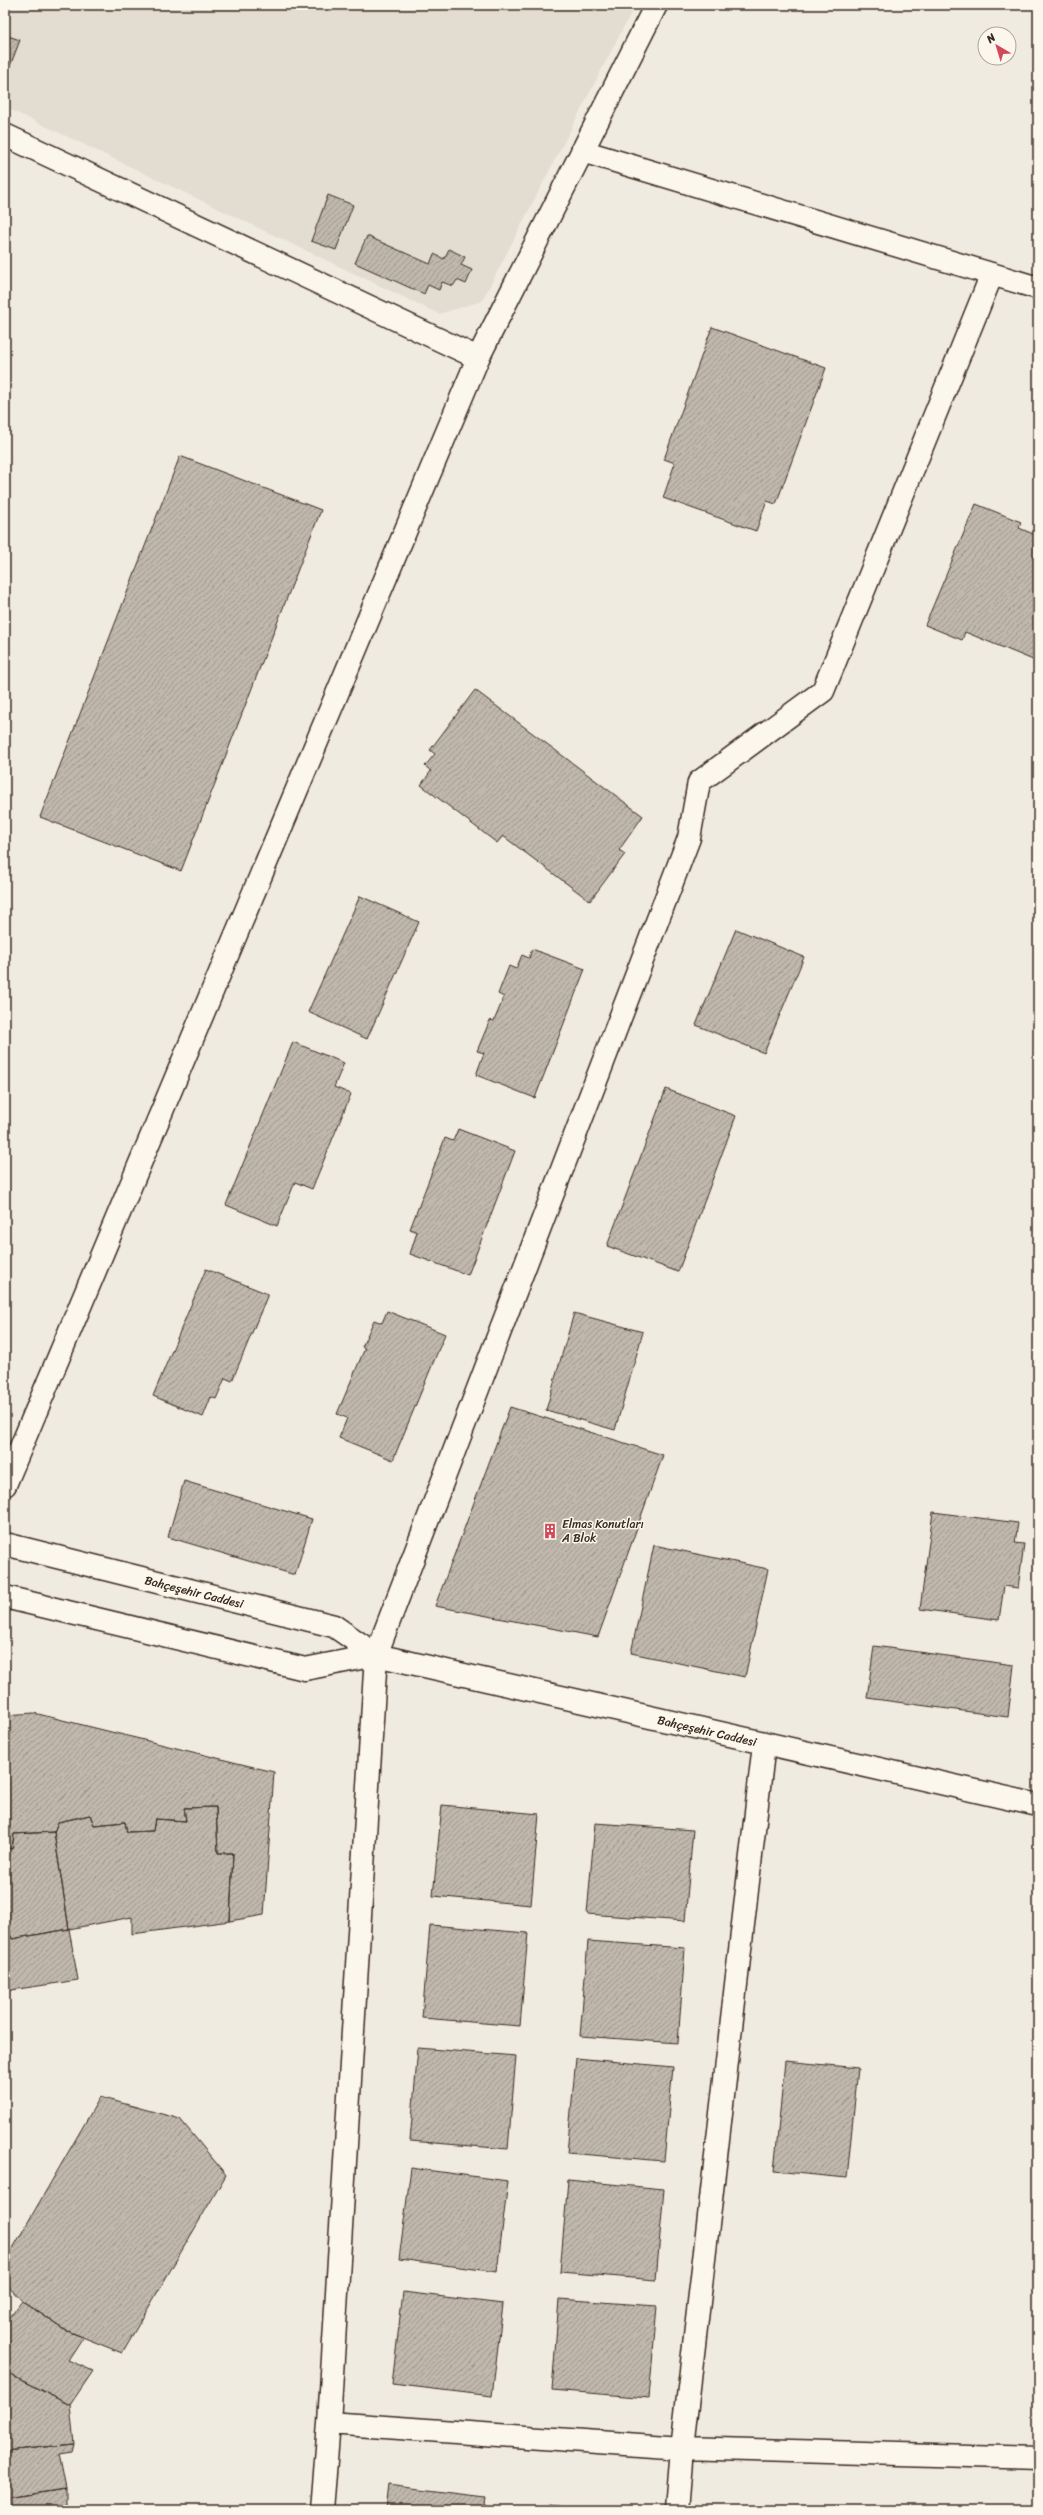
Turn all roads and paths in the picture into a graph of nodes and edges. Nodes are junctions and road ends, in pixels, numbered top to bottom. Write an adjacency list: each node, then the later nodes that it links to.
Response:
1 (656, 5): 3 (street)
2 (5, 134): 6 (street)
3 (582, 151): 4 (street); 6 (street)
4 (992, 274): 5 (street); 10 (street)
5 (1038, 288)
6 (478, 358): 7 (street)
7 (5, 1485)
8 (5, 1544): 10 (street, Bahçeşehir Caddesi)
9 (5, 1597): 10 (street, Bahçeşehir Caddesi)
10 (376, 1655): 11 (street, Bahçeşehir Caddesi); 13 (street)
11 (764, 1744): 12 (street, Bahçeşehir Caddesi); 14 (street)
12 (1038, 1805)
13 (330, 2423): 14 (street); 16 (street)
14 (682, 2448): 15 (street); 17 (street)
15 (1038, 2458)
16 (322, 2510)
17 (677, 2510)

